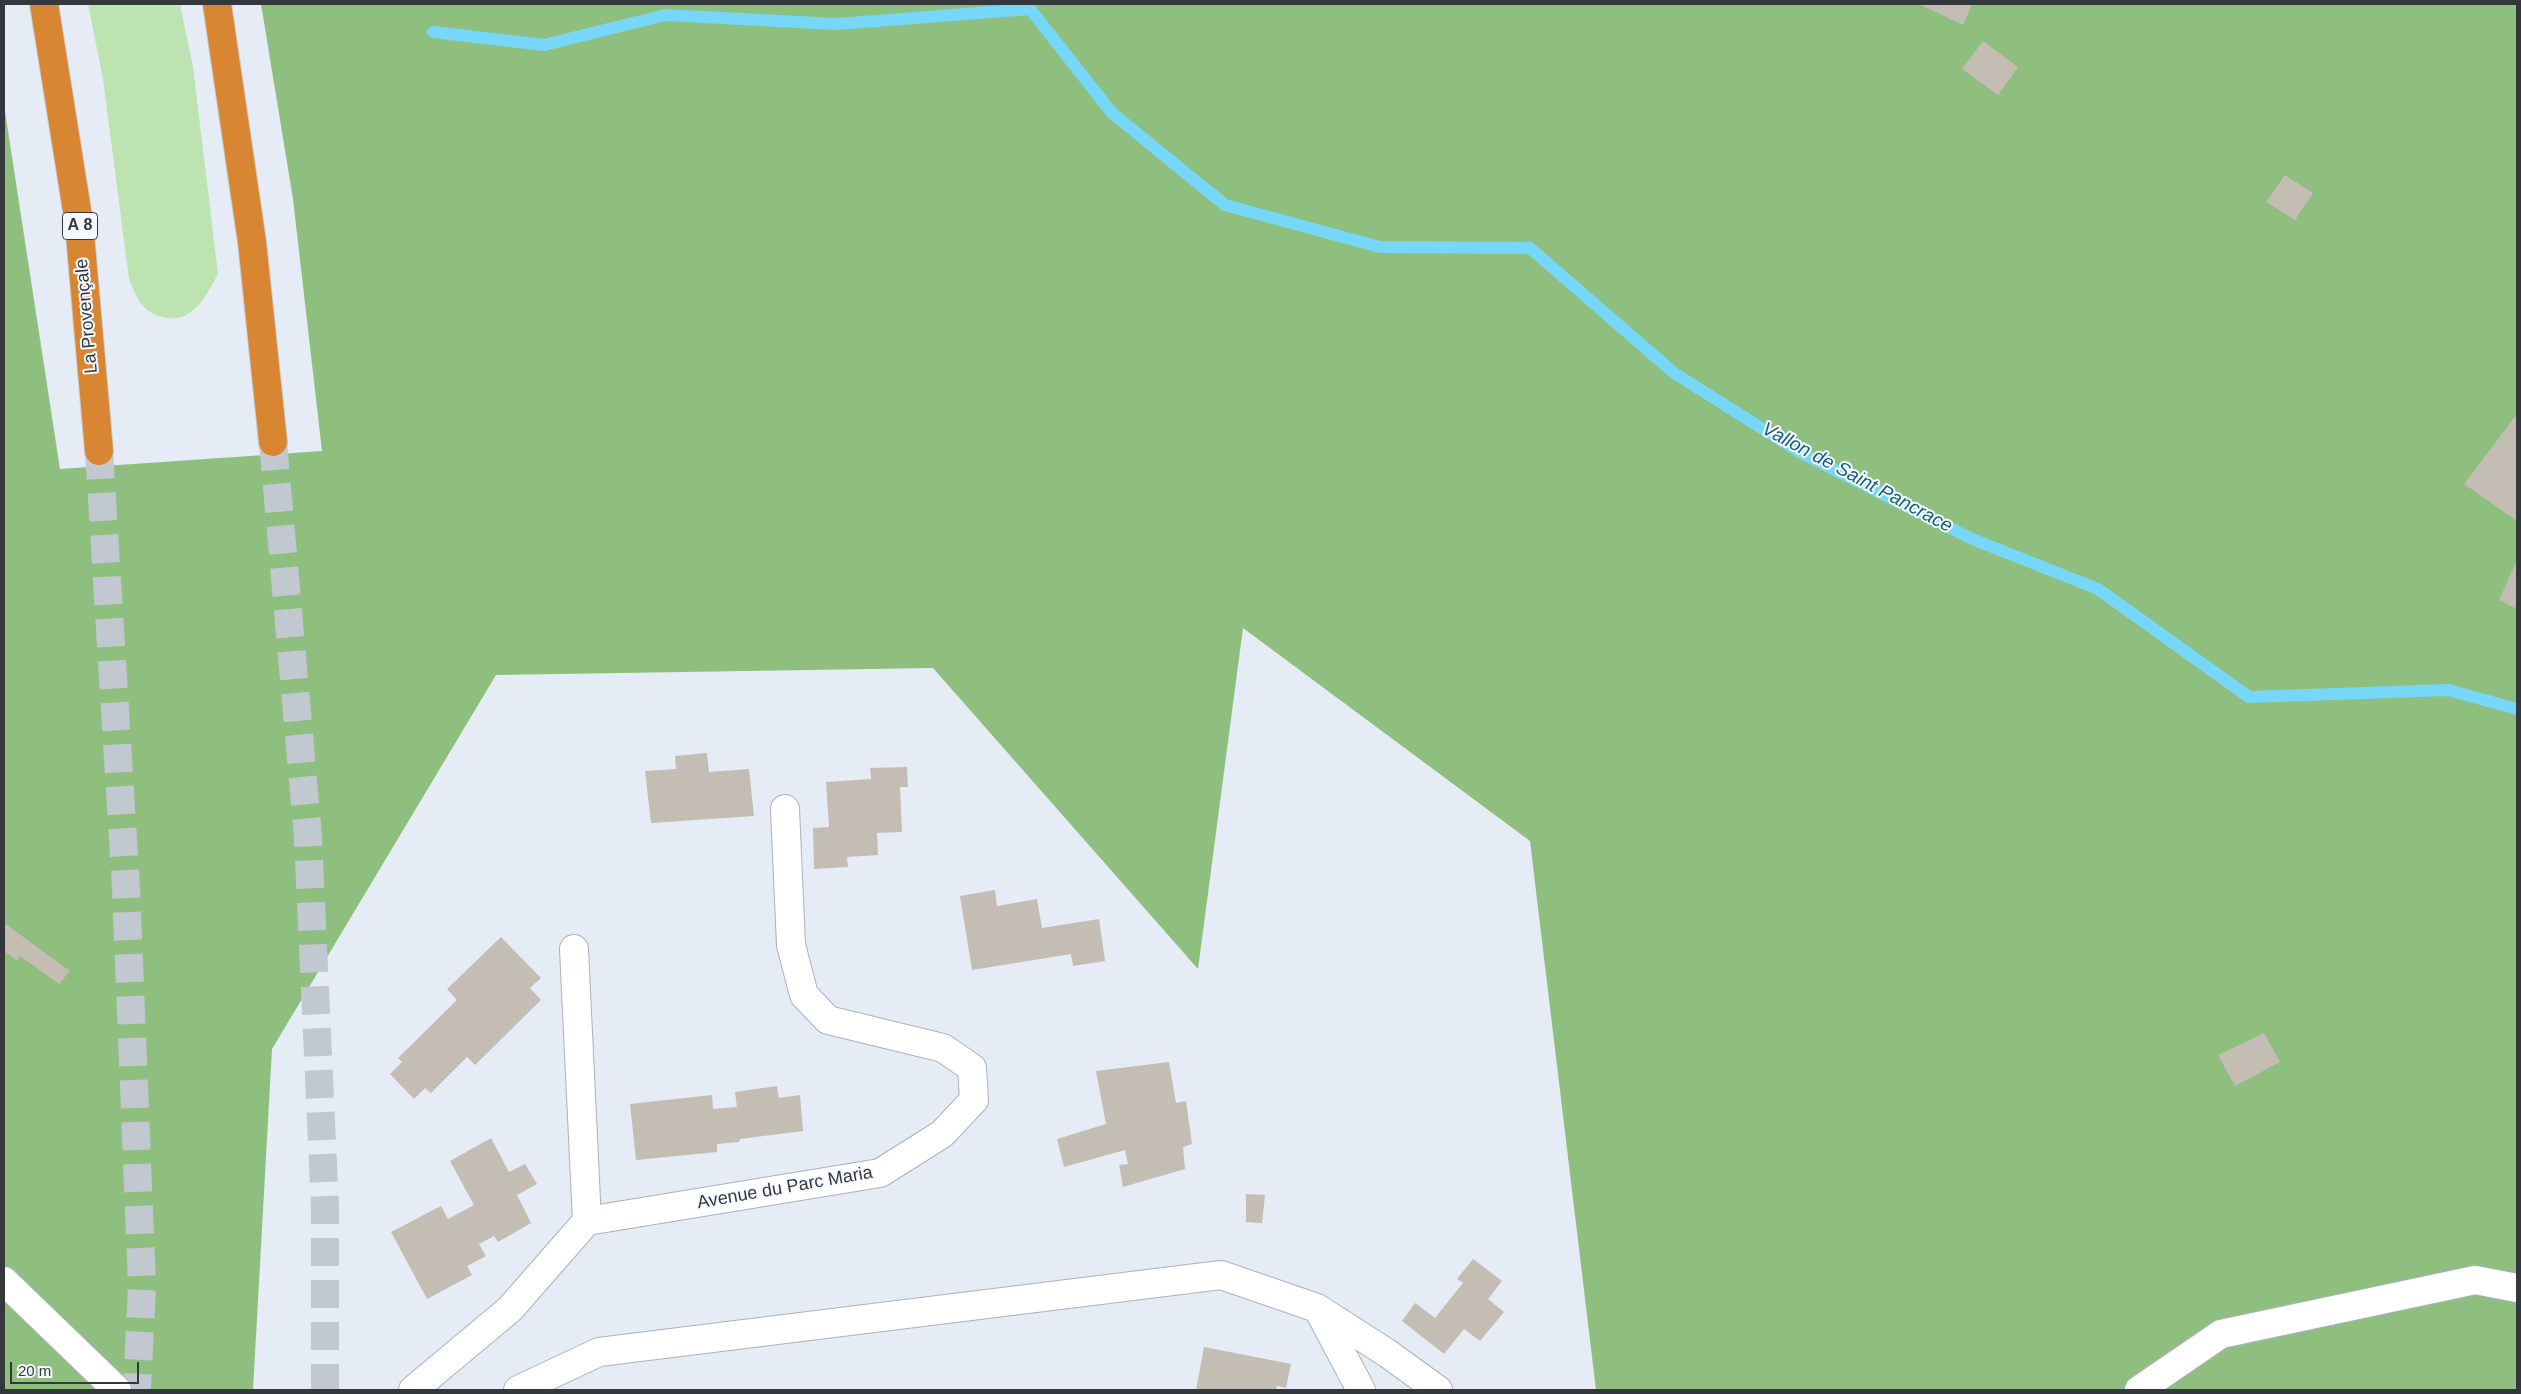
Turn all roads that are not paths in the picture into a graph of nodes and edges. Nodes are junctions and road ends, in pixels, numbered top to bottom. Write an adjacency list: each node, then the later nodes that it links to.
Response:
1 (44, 4): 4 (highway, La Provençale / A 8)
2 (218, 4): 3 (highway)
3 (273, 442)
4 (99, 451)
5 (785, 809): 7 (street, Avenue du Parc Maria)
6 (574, 949): 7 (street)
7 (587, 1221): 12 (street)
8 (4, 1281): 11 (street)
9 (2517, 1288): 16 (street)
10 (1317, 1308): 13 (street); 14 (street); 15 (street)
11 (117, 1390)
12 (413, 1390)
13 (518, 1390)
14 (1361, 1390)
15 (1438, 1390)
16 (2139, 1390)

